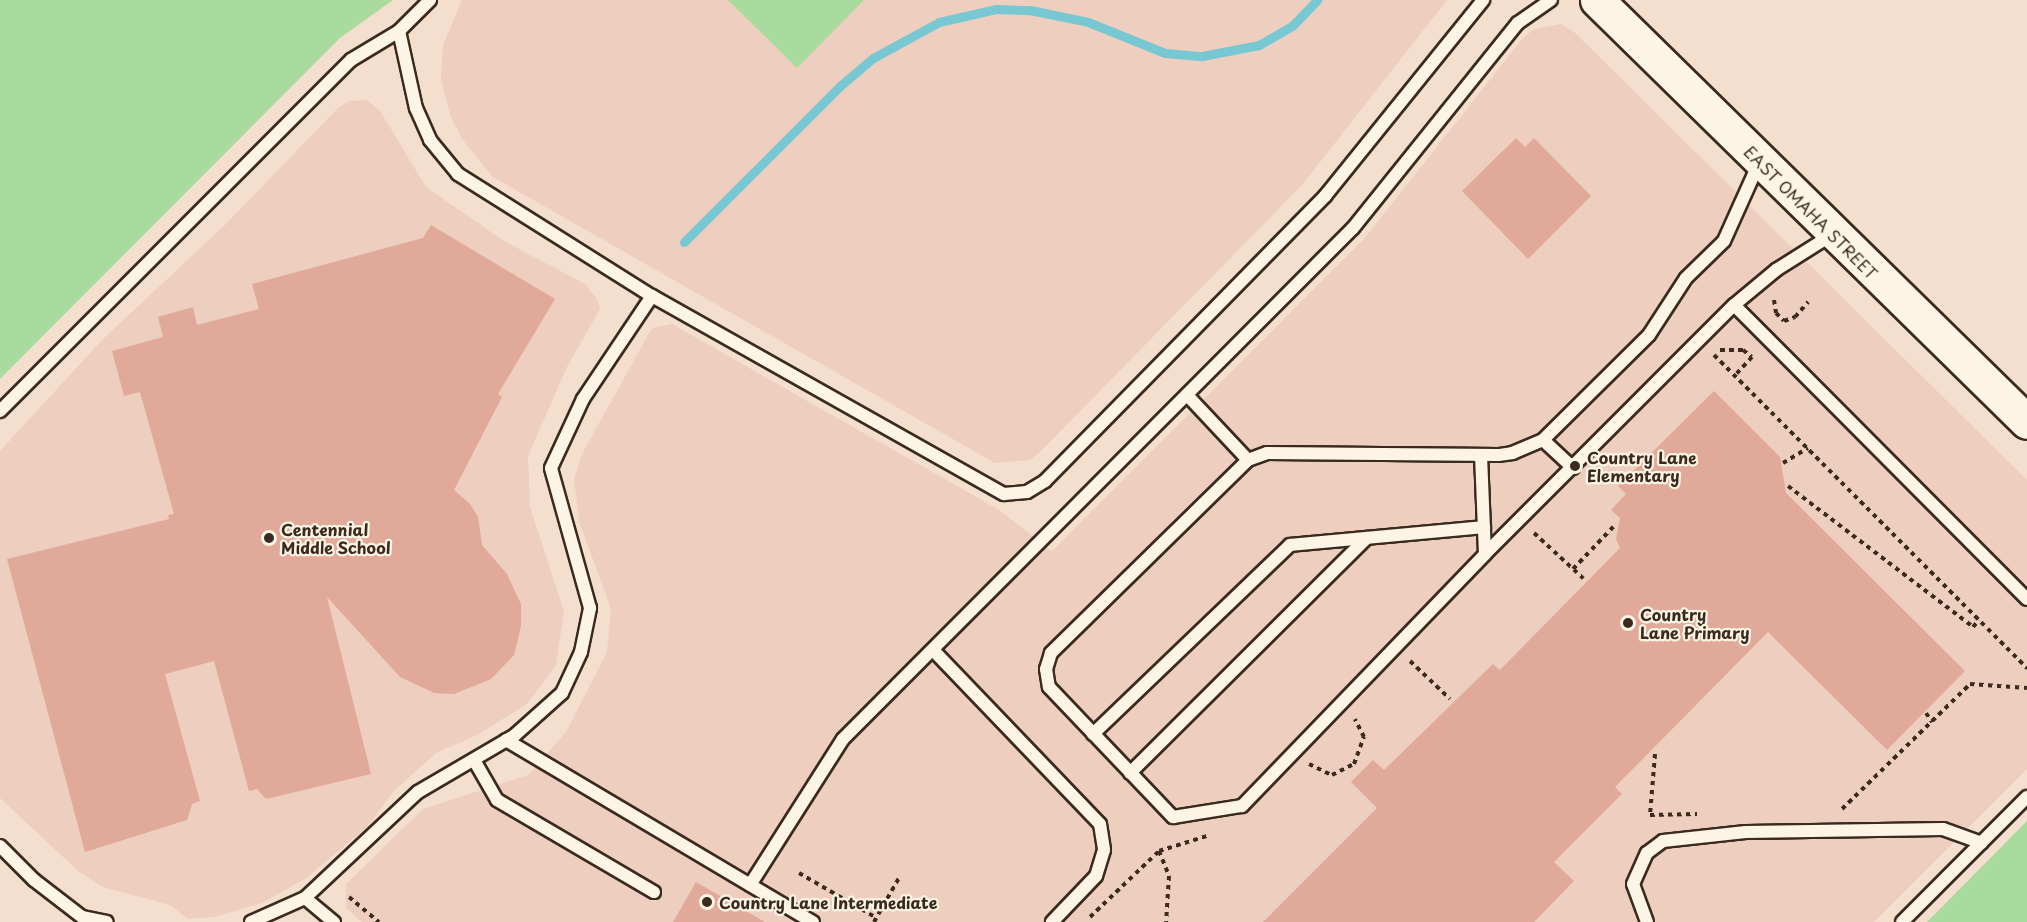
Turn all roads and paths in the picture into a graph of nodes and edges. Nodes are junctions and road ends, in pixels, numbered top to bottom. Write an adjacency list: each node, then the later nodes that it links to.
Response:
1 (430, 0): 5 (lane)
2 (1483, 0): 9 (lane)
3 (1551, 0): 15 (lane)
4 (1597, 0): 6 (main road, EAST OMAHA STREET)
5 (399, 31): 9 (lane); 16 (lane)
6 (1760, 161): 7 (main road, EAST OMAHA STREET); 18 (lane)
7 (1833, 234): 11 (lane); 17 (main road, EAST OMAHA STREET)
8 (1776, 294): 10 (path)
9 (652, 296): 47 (lane)
10 (1808, 302)
11 (1734, 305): 23 (lane); 34 (lane)
12 (1715, 355): 13 (path); 14 (path); 14 (path)
13 (1708, 356)
14 (1736, 375): 19 (path)
15 (1187, 394): 21 (lane); 36 (lane)
16 (0, 411)
17 (2027, 422)
18 (1543, 440): 20 (lane); 23 (lane)
19 (1808, 448): 22 (path); 35 (path)
20 (1481, 455): 21 (lane); 27 (lane)
21 (1248, 460): 46 (lane)
22 (1784, 463)
23 (1573, 468): 31 (lane)
24 (1788, 486): 35 (path)
25 (1542, 524): 28 (path)
26 (1614, 525): 32 (path)
27 (1484, 527): 29 (lane); 31 (lane)
28 (1533, 532): 30 (path); 32 (path)
29 (1367, 538): 46 (lane); 51 (lane)
30 (1525, 541)
31 (1485, 554): 51 (lane)
32 (1574, 569): 33 (path)
33 (1583, 578)
34 (2027, 599)
35 (1979, 620): 40 (path)
36 (933, 650): 61 (lane); 71 (lane)
37 (1416, 650): 38 (path)
38 (1408, 659): 39 (path); 42 (path)
39 (1400, 667)
40 (2027, 668)
41 (2027, 688): 45 (path)
42 (1450, 699)
43 (1926, 713): 45 (path)
44 (1352, 715): 50 (path)
45 (1932, 722): 53 (path)
46 (1093, 734): 51 (lane)
47 (506, 740): 49 (lane); 61 (lane)
48 (1655, 754): 54 (path)
49 (474, 760): 62 (lane); 64 (lane)
50 (1305, 762)
51 (1130, 773)
52 (2027, 796): 56 (lane)
53 (1829, 811)
54 (1710, 813)
55 (1213, 834): 58 (path)
56 (1982, 843): 74 (lane); 75 (lane)
57 (0, 846): 66 (lane)
58 (1159, 851): 72 (path); 73 (path)
59 (800, 873): 65 (path)
60 (900, 876): 65 (path)
61 (750, 885): 70 (lane)
62 (654, 892)
63 (349, 897): 69 (path)
64 (305, 898): 67 (lane); 68 (lane)
65 (875, 919)
66 (107, 922)
67 (251, 922)
68 (334, 922)
69 (379, 922)
70 (813, 922)
71 (1052, 922)
72 (1084, 922)
73 (1166, 922)
74 (1647, 922)
75 (1902, 922)

